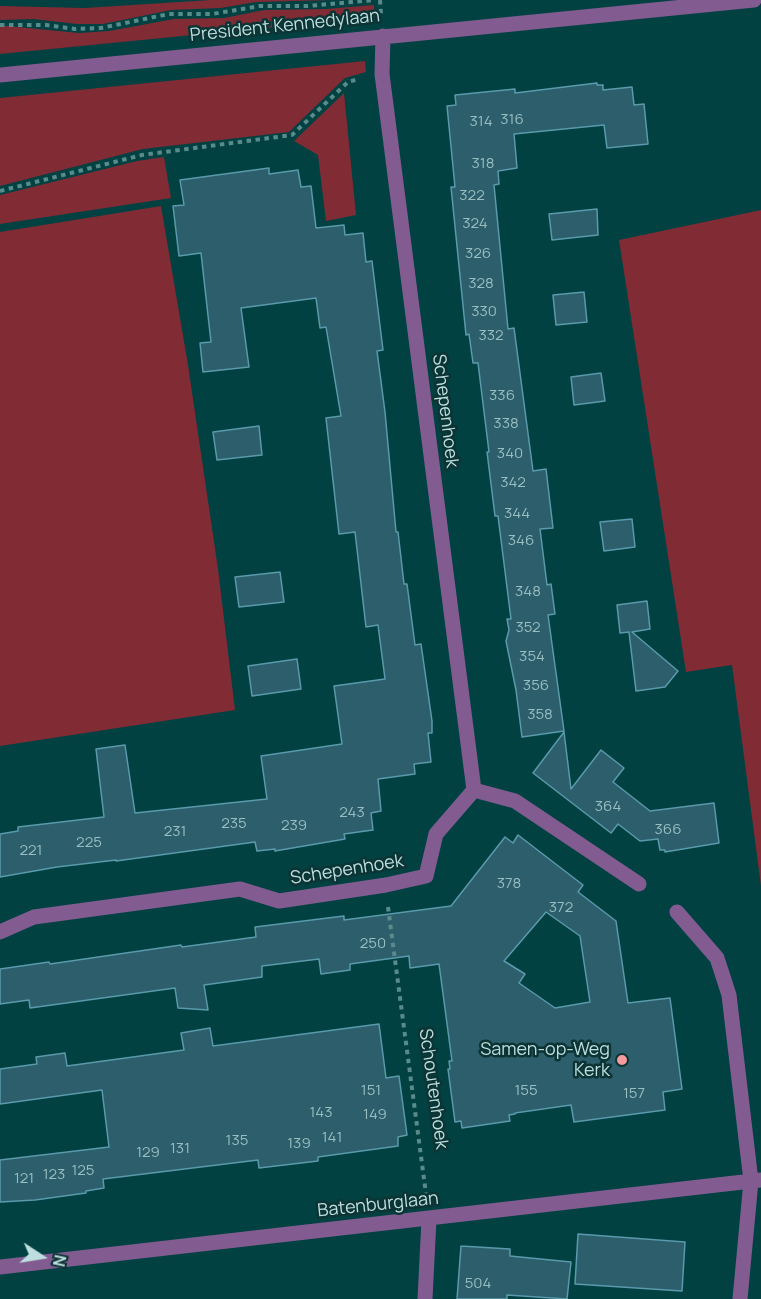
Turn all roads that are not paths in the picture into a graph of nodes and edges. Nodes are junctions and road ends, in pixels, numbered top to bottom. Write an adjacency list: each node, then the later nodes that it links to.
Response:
1 (754, 0): 2 (street, President Kennedylaan)
2 (383, 36): 3 (street, President Kennedylaan); 4 (street, Schepenhoek)
3 (0, 75)
4 (474, 790): 5 (street); 7 (street, Schepenhoek)
5 (639, 884)
6 (677, 912): 8 (street)
7 (0, 932)
8 (756, 1180): 9 (street, Batenburglaan); 12 (street)
9 (429, 1219): 10 (street, Batenburglaan); 11 (street)
10 (0, 1267)
11 (425, 1299)
12 (740, 1299)

